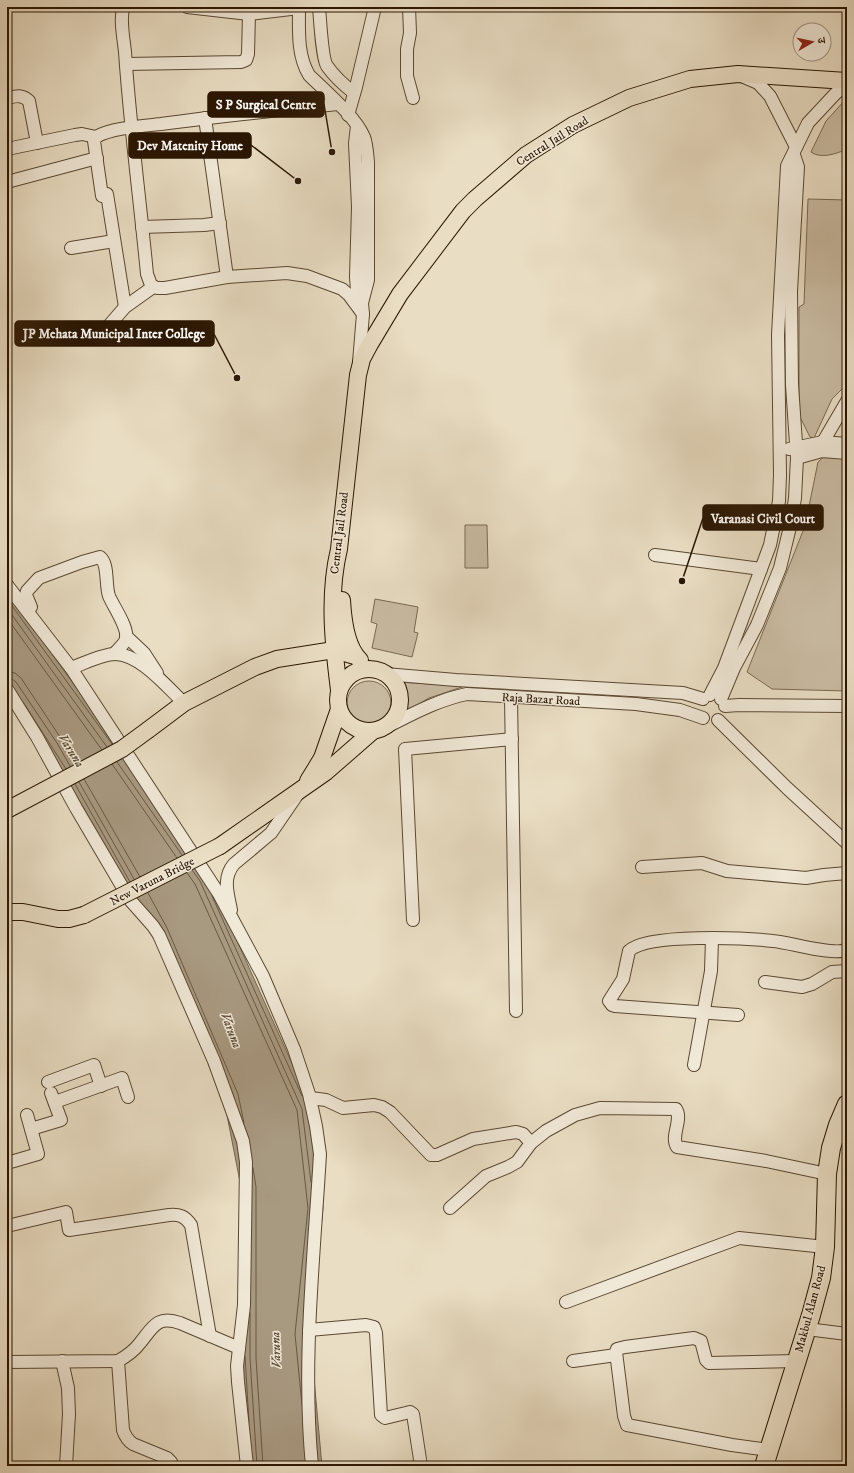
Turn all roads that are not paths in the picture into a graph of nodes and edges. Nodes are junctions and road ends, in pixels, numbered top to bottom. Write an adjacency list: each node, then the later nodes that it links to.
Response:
1 (124, 7): 8 (street)
2 (187, 7): 7 (street)
3 (319, 7): 12 (street)
4 (375, 7): 12 (street)
5 (409, 7): 14 (street)
6 (299, 8): 7 (street); 15 (street)
7 (249, 14): 8 (street)
8 (126, 64): 18 (street)
9 (738, 74): 10 (main road, Central Jail Road); 22 (street); 34 (main road, Central Jail Road)
10 (847, 81)
11 (847, 86): 22 (street)
12 (354, 93): 16 (street)
13 (7, 98): 20 (street)
14 (413, 98)
15 (338, 104): 16 (street); 17 (street)
16 (348, 115): 32 (street)
17 (205, 118): 18 (street); 25 (street)
18 (132, 128): 19 (street); 26 (street)
19 (96, 137): 20 (street); 23 (street)
20 (38, 143): 21 (street)
21 (7, 149)
22 (795, 151): 38 (street); 39 (street)
23 (97, 158): 24 (street); 27 (street)
24 (7, 182)
25 (220, 223): 26 (street); 29 (street)
26 (142, 228): 30 (street)
27 (114, 241): 28 (street); 31 (street)
28 (71, 248)
29 (227, 277): 30 (street); 32 (street)
30 (153, 287): 31 (street)
31 (125, 307): 33 (street)
32 (362, 308): 34 (street, Central Jail Road)
33 (100, 336)
34 (358, 375): 41 (main road, Central Jail Road)
35 (847, 401): 36 (street)
36 (823, 442): 37 (street); 39 (street)
37 (847, 444)
38 (780, 450): 39 (street); 43 (street)
39 (797, 453): 40 (street); 56 (street)
40 (847, 453)
41 (338, 549): 47 (main road, Central Jail Road); 49 (main road)
42 (655, 556): 43 (street)
43 (761, 569): 56 (street)
44 (7, 585): 45 (street)
45 (27, 612): 46 (street); 50 (street)
46 (126, 636): 48 (street); 52 (street)
47 (334, 650): 49 (main road); 54 (main road, Central Jail Road); 57 (main road)
48 (114, 654): 50 (street); 52 (street)
49 (355, 656): 51 (main road)
50 (71, 668): 70 (street)
51 (378, 671): 54 (main road); 56 (street); 62 (main road)
52 (162, 682): 57 (street)
53 (7, 689): 99 (street)
54 (339, 690): 59 (main road)
55 (511, 697): 60 (street, Raja Bazar Road); 62 (street, Raja Bazar Road); 63 (street)
56 (715, 700): 58 (street); 60 (street); 61 (street)
57 (184, 703): 65 (main road, bridge)
58 (847, 706)
59 (339, 709): 62 (main road); 64 (main road)
60 (703, 718): 61 (street)
61 (718, 720): 66 (street)
62 (378, 730): 64 (main road, New Varuna Bridge)
63 (512, 739): 71 (street); 76 (street)
64 (301, 790): 69 (main road, New Varuna Bridge, bridge); 70 (street)
65 (7, 810)
66 (847, 843)
67 (642, 867): 68 (street)
68 (847, 873)
69 (7, 912)
70 (232, 919): 83 (street)
71 (414, 920)
72 (712, 939): 73 (street); 77 (street); 77 (street)
73 (847, 949)
74 (847, 971): 75 (street)
75 (765, 982)
76 (516, 1011)
77 (705, 1013): 78 (street); 79 (street)
78 (738, 1016)
79 (694, 1065)
80 (101, 1086): 81 (street); 81 (street); 82 (street)
81 (51, 1092): 87 (street)
82 (128, 1098)
83 (310, 1098): 88 (street); 95 (street)
84 (847, 1104): 90 (highway, Makbul Alan Road)
85 (27, 1116): 87 (street)
86 (847, 1125): 96 (highway, Makbul Alan Road)
87 (31, 1129): 89 (street)
88 (531, 1143): 90 (street); 91 (street)
89 (7, 1163)
90 (827, 1174): 93 (highway, Makbul Alan Road)
91 (450, 1208)
92 (7, 1226): 98 (street)
93 (826, 1246): 94 (street); 104 (highway, Makbul Alan Road)
94 (566, 1302)
95 (309, 1330): 110 (street); 111 (street)
96 (815, 1330): 97 (street); 106 (highway, Makbul Alan Road)
97 (847, 1334)
98 (210, 1336): 99 (street); 102 (street)
99 (239, 1348): 109 (street)
100 (616, 1355): 103 (street); 104 (street); 106 (street)
101 (62, 1361): 102 (street); 105 (street); 107 (street)
102 (118, 1361): 108 (street)
103 (573, 1361)
104 (796, 1361): 106 (highway, Makbul Alan Road)
105 (7, 1362)
106 (769, 1460)
107 (66, 1466)
108 (172, 1466)
109 (247, 1466)
110 (312, 1466)
111 (421, 1466)

